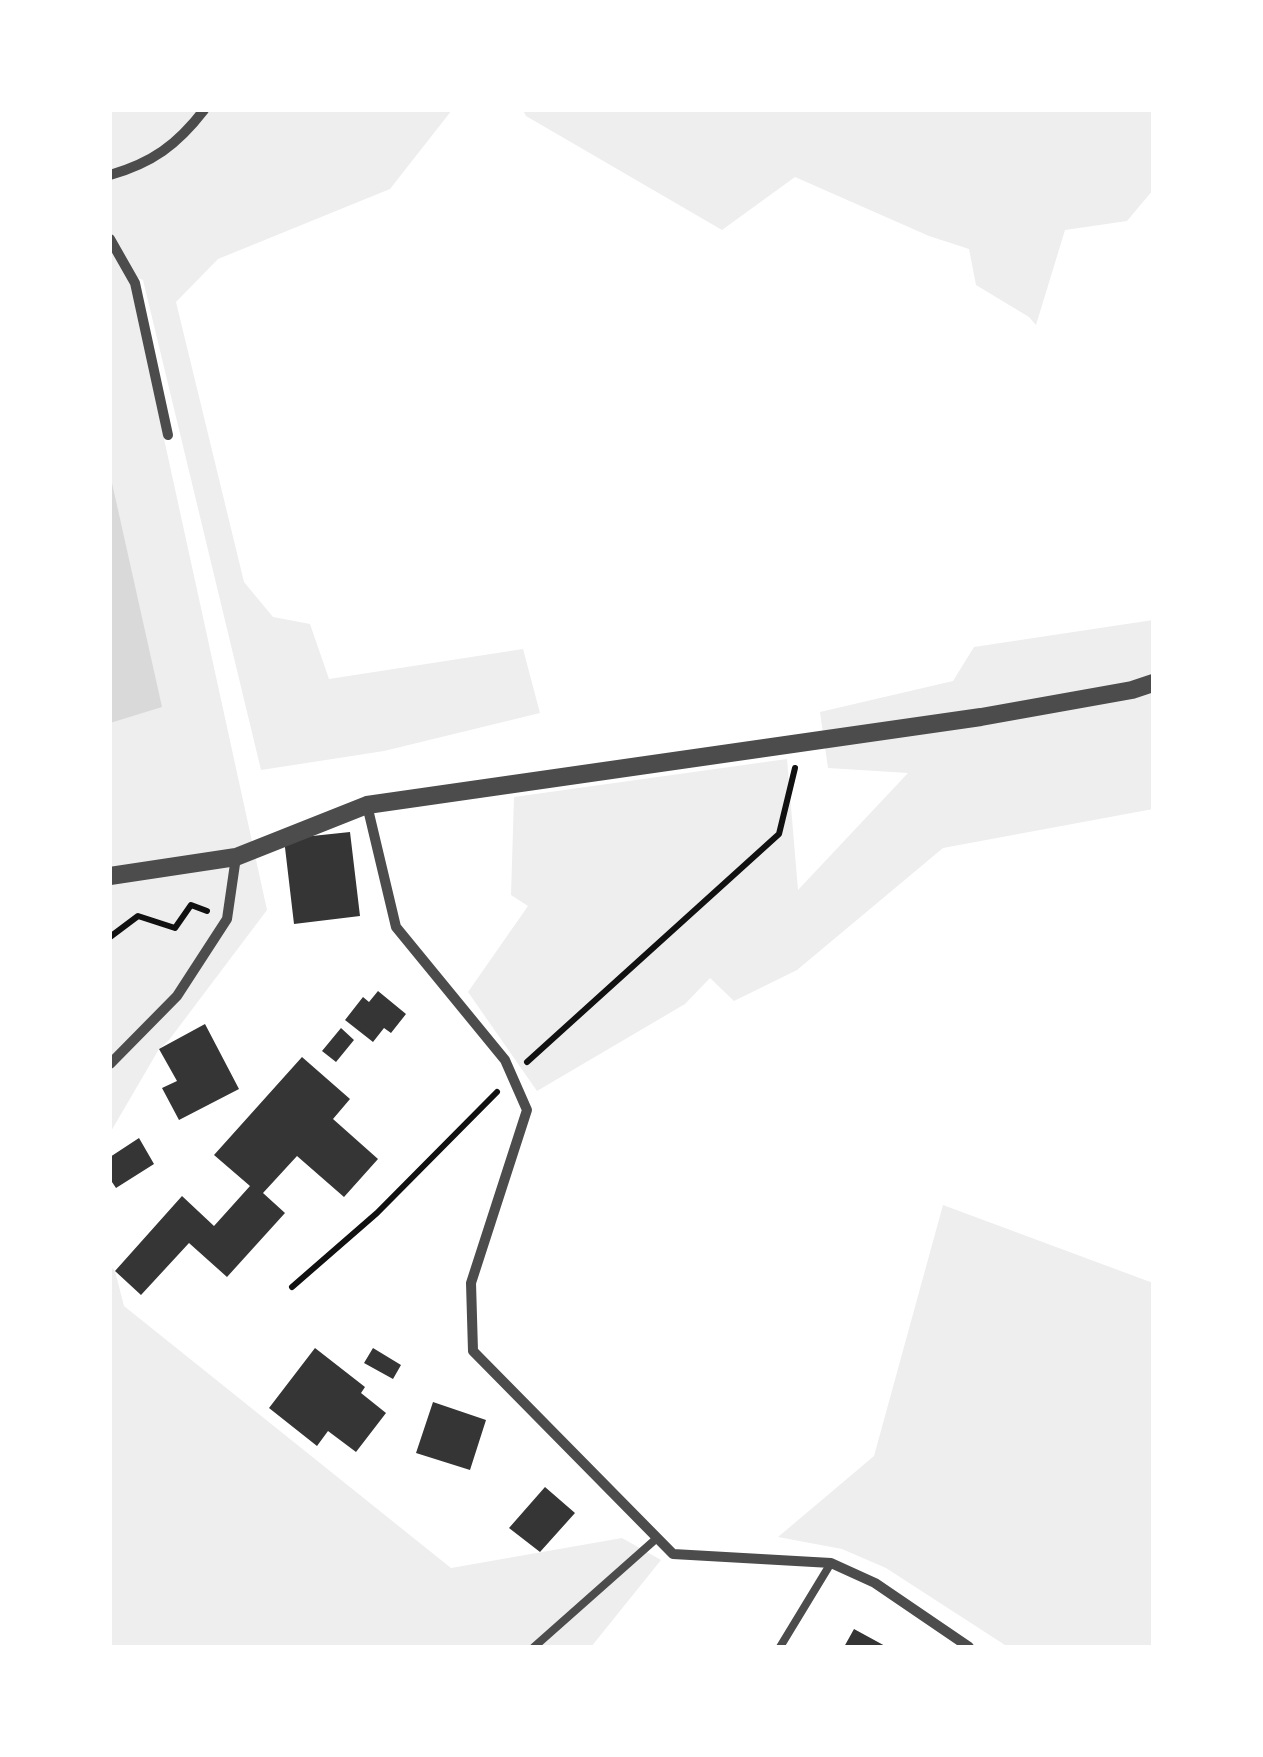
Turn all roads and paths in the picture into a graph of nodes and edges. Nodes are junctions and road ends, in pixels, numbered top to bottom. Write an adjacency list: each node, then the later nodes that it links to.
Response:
1 (204, 110): 2 (street)
2 (110, 175)
3 (110, 239): 4 (street)
4 (168, 435)
5 (1153, 683): 6 (street)
6 (802, 742): 7 (street); 13 (path)
7 (367, 806): 8 (street); 13 (street)
8 (236, 858): 9 (street); 10 (street)
9 (110, 876)
10 (227, 919): 11 (path); 12 (street)
11 (110, 937)
12 (110, 1064)
13 (512, 1076): 14 (path); 15 (street)
14 (292, 1286)
15 (657, 1538): 16 (street); 17 (lane)
16 (831, 1563): 18 (lane); 19 (street)
17 (534, 1647)
18 (780, 1647)
19 (969, 1647)

